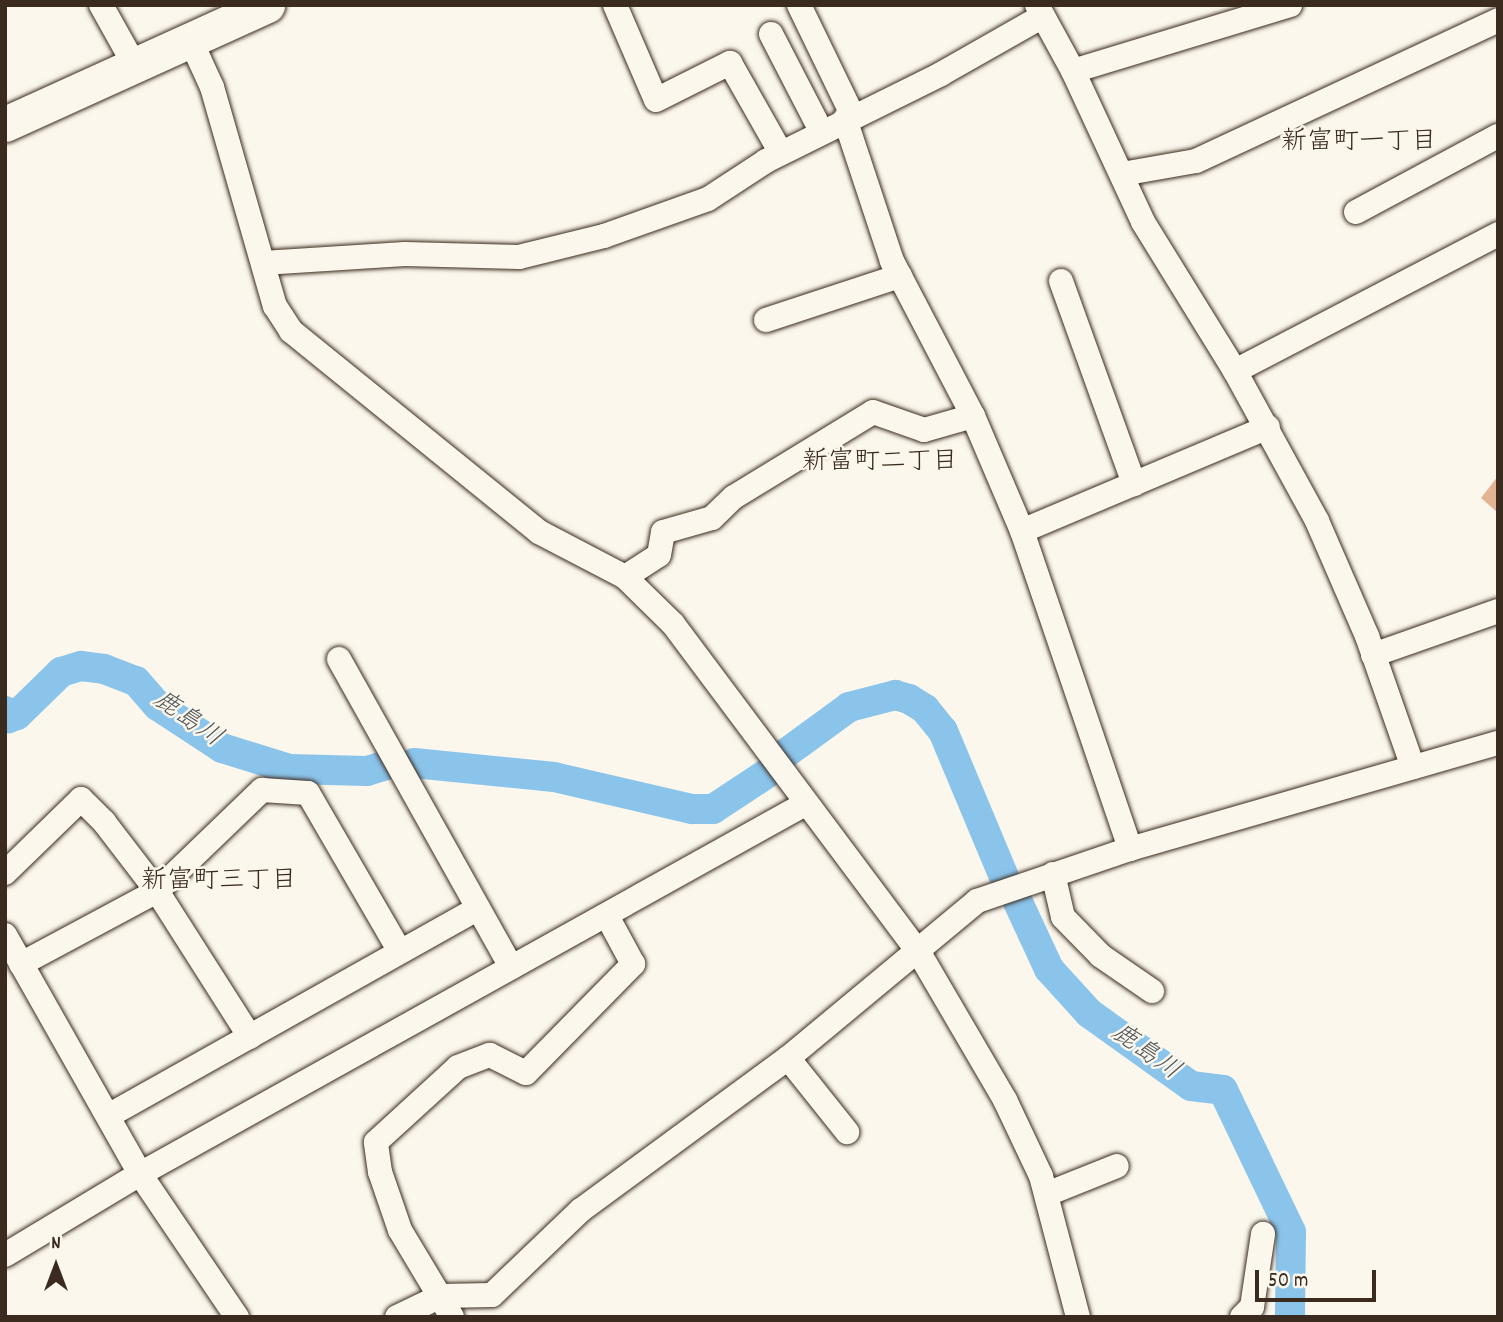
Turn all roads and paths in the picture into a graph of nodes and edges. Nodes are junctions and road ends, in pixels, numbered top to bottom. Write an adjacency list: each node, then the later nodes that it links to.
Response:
1 (101, 5): 10 (street)
2 (267, 5): 9 (highway)
3 (615, 5): 16 (street)
4 (799, 5): 12 (street)
5 (1290, 5): 11 (street)
6 (1040, 11): 11 (street); 12 (street)
7 (1498, 20): 17 (street)
8 (771, 34): 14 (street)
9 (190, 39): 10 (highway); 20 (street)
10 (134, 64): 13 (highway)
11 (1073, 71): 17 (street)
12 (849, 117): 14 (street); 21 (street)
13 (5, 124)
14 (821, 131): 16 (street)
15 (1498, 136): 18 (street)
16 (781, 153): 20 (street)
17 (1122, 174): 24 (street)
18 (1356, 212)
19 (1498, 234): 24 (street)
20 (263, 263): 29 (street)
21 (900, 276): 23 (street); 25 (street)
22 (1061, 281): 27 (street)
23 (766, 320)
24 (1235, 370): 26 (street)
25 (973, 416): 28 (street); 29 (street)
26 (1268, 428): 27 (street); 31 (street)
27 (1134, 484): 28 (street)
28 (1022, 531): 36 (street)
29 (625, 577): 35 (street)
30 (1498, 611): 31 (street)
31 (1373, 655): 34 (street)
32 (339, 659): 40 (street)
33 (1498, 743): 34 (street)
34 (1413, 767): 36 (street)
35 (805, 804): 41 (street); 44 (street)
36 (1130, 849): 38 (street)
37 (5, 873): 39 (street)
38 (1053, 874): 44 (street); 47 (street)
39 (157, 891): 43 (street); 45 (street); 48 (street)
40 (478, 908): 43 (street); 46 (street)
41 (607, 916): 46 (street); 57 (street)
42 (5, 934): 45 (street)
43 (399, 950): 48 (street)
44 (918, 951): 49 (street); 54 (street)
45 (21, 964): 50 (street)
46 (511, 967): 53 (street)
47 (1152, 991)
48 (250, 1037): 50 (street)
49 (788, 1058): 51 (street); 57 (street)
50 (107, 1116): 53 (street)
51 (846, 1132)
52 (1117, 1166): 54 (street)
53 (140, 1174): 56 (street); 58 (street)
54 (1047, 1194): 60 (street)
55 (1264, 1234): 61 (street)
56 (5, 1255)
57 (446, 1306): 59 (street)
58 (237, 1317)
59 (397, 1317)
60 (1078, 1317)
61 (1242, 1317)

